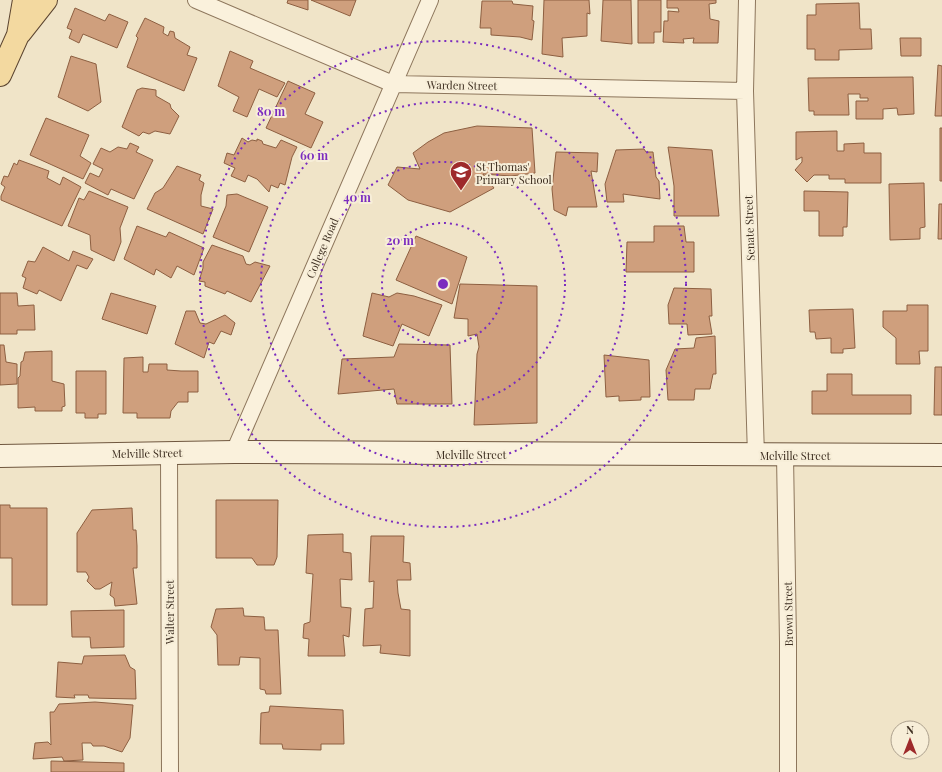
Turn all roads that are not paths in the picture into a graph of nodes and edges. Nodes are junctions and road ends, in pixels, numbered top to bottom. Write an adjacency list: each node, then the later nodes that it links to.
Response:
1 (24, 0): 6 (main road)
2 (46, 0): 6 (main road)
3 (196, 0): 8 (street, Warden Street)
4 (430, 0): 8 (street, College Road)
5 (747, 0): 9 (street, Senate Street)
6 (18, 35): 7 (main road)
7 (0, 75)
8 (393, 84): 9 (street, Warden Street); 10 (street, College Road)
9 (745, 91): 15 (street, Senate Street)
10 (234, 452): 11 (street, Melville Street); 15 (street, Melville Street)
11 (169, 453): 14 (street, Melville Street); 16 (street, Walter Street)
12 (785, 455): 13 (street, Melville Street); 15 (street, Melville Street); 17 (street, Brown Street)
13 (942, 455)
14 (0, 456)
15 (756, 456)
16 (170, 772)
17 (788, 772)

